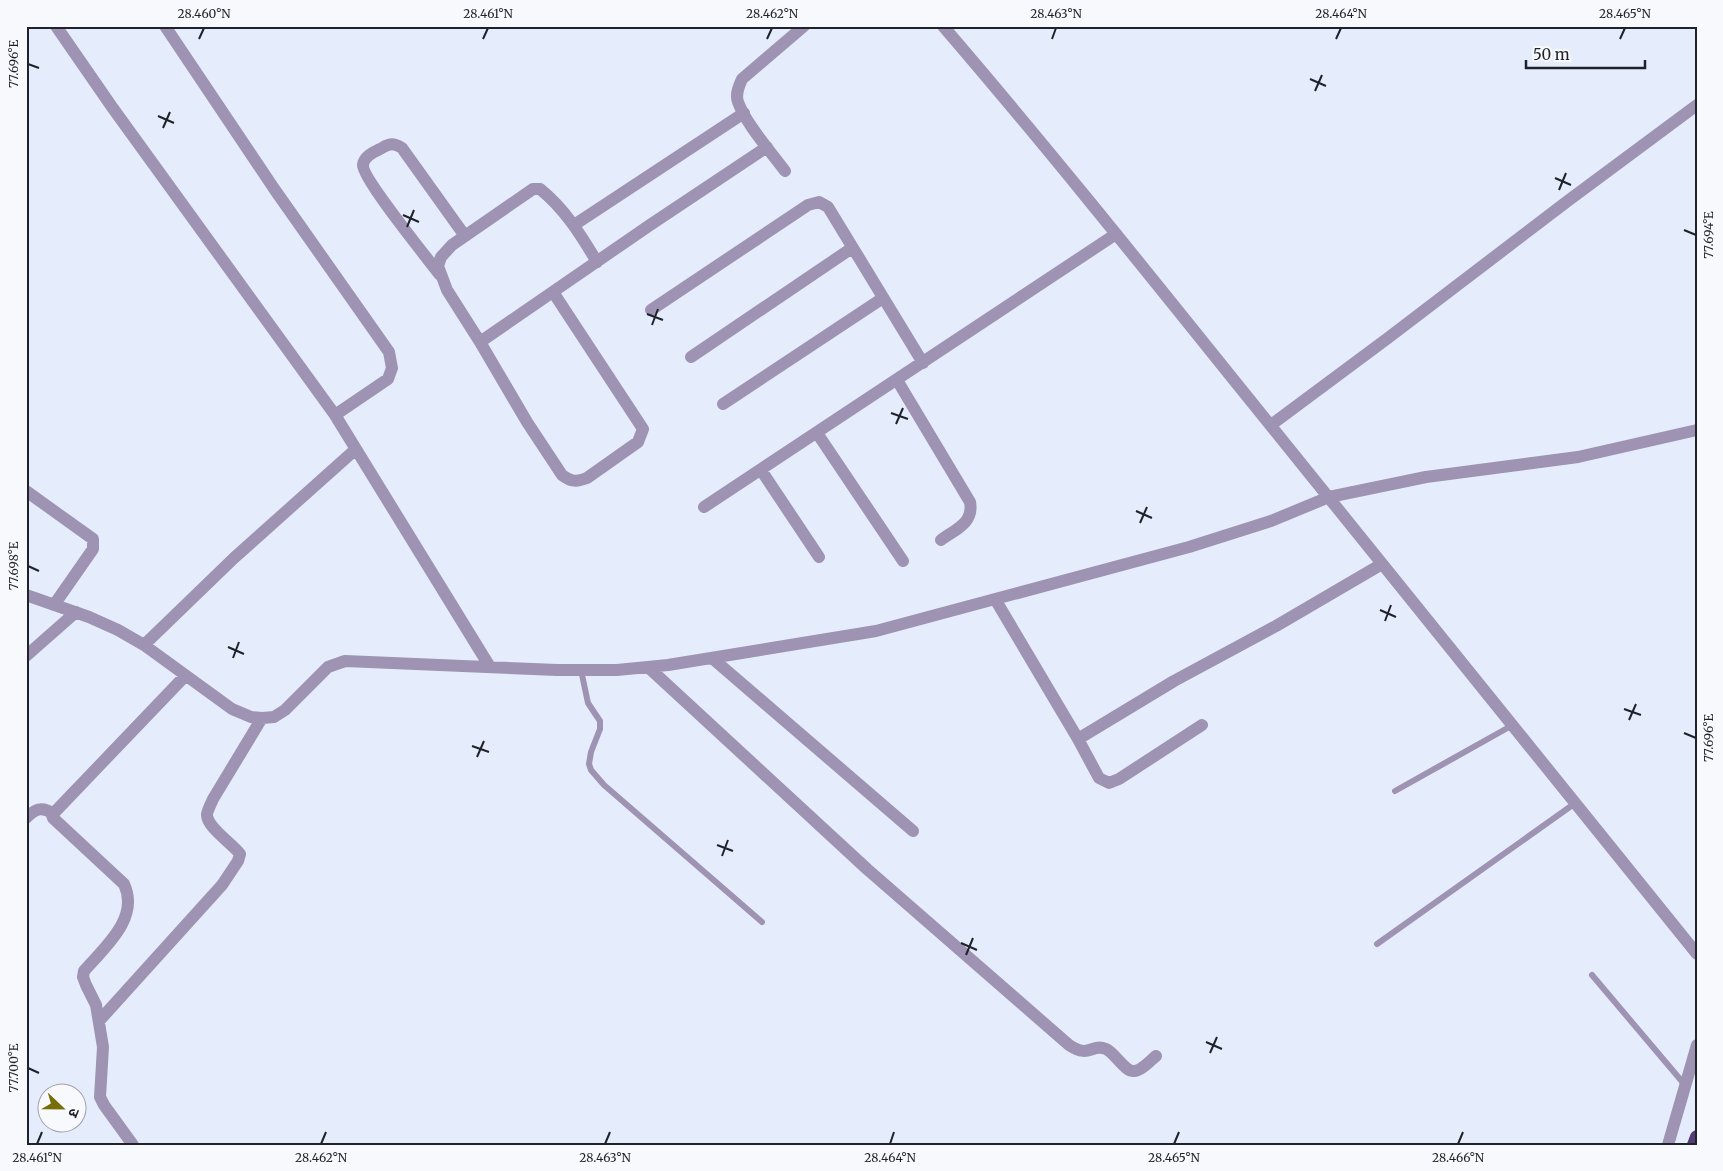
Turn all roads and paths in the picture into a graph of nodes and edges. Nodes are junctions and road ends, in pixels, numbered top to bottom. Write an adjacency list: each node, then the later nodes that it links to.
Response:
1 (56, 26): 23 (street)
2 (164, 26): 23 (street)
3 (804, 26): 6 (street)
4 (943, 26): 10 (street)
5 (1697, 105): 24 (street)
6 (744, 113): 7 (street); 9 (street)
7 (768, 147): 8 (street); 13 (street)
8 (785, 171)
9 (574, 225): 11 (street); 13 (street)
10 (1116, 234): 20 (street); 24 (street)
11 (465, 236): 14 (street); 14 (street)
12 (852, 248): 16 (street); 17 (street); 19 (street)
13 (597, 262): 15 (street)
14 (441, 276): 18 (street)
15 (553, 292): 18 (street); 18 (street)
16 (883, 298): 20 (street); 22 (street)
17 (651, 310)
18 (480, 342)
19 (691, 357)
20 (923, 363): 21 (street)
21 (896, 380): 26 (street); 32 (street)
22 (723, 404)
23 (335, 415): 27 (street)
24 (1271, 425): 30 (street)
25 (1697, 430): 30 (street)
26 (817, 433): 28 (street); 34 (street)
27 (356, 449): 40 (street); 44 (street)
28 (761, 470): 31 (street); 33 (street)
29 (26, 491): 38 (street)
30 (1329, 497): 35 (street); 37 (street)
31 (704, 507)
32 (941, 540)
33 (820, 558)
34 (903, 560)
35 (1382, 564): 49 (street); 50 (street)
36 (26, 595): 38 (street)
37 (995, 599): 42 (street); 50 (street)
38 (54, 605): 39 (street)
39 (76, 612): 40 (street); 41 (street)
40 (144, 645): 46 (street)
41 (26, 656)
42 (712, 658): 43 (street); 55 (street)
43 (648, 666): 45 (street); 62 (street)
44 (490, 667): 45 (street); 47 (street)
45 (581, 670): 56 (lane)
46 (185, 676): 47 (street); 53 (street)
47 (262, 718): 60 (street)
48 (1202, 725): 50 (street)
49 (1511, 726): 51 (lane); 52 (street)
50 (1078, 739)
51 (1395, 791)
52 (1574, 804): 57 (lane); 58 (street)
53 (52, 813): 54 (street); 60 (street)
54 (26, 818)
55 (914, 831)
56 (762, 922)
57 (1377, 944)
58 (1697, 954)
59 (1592, 975): 63 (lane)
60 (99, 1021): 65 (street)
61 (1697, 1045): 63 (street)
62 (1156, 1056)
63 (1686, 1086): 66 (street)
64 (1697, 1137): 67 (highway)
65 (133, 1145)
66 (1668, 1145)
67 (1694, 1145)

